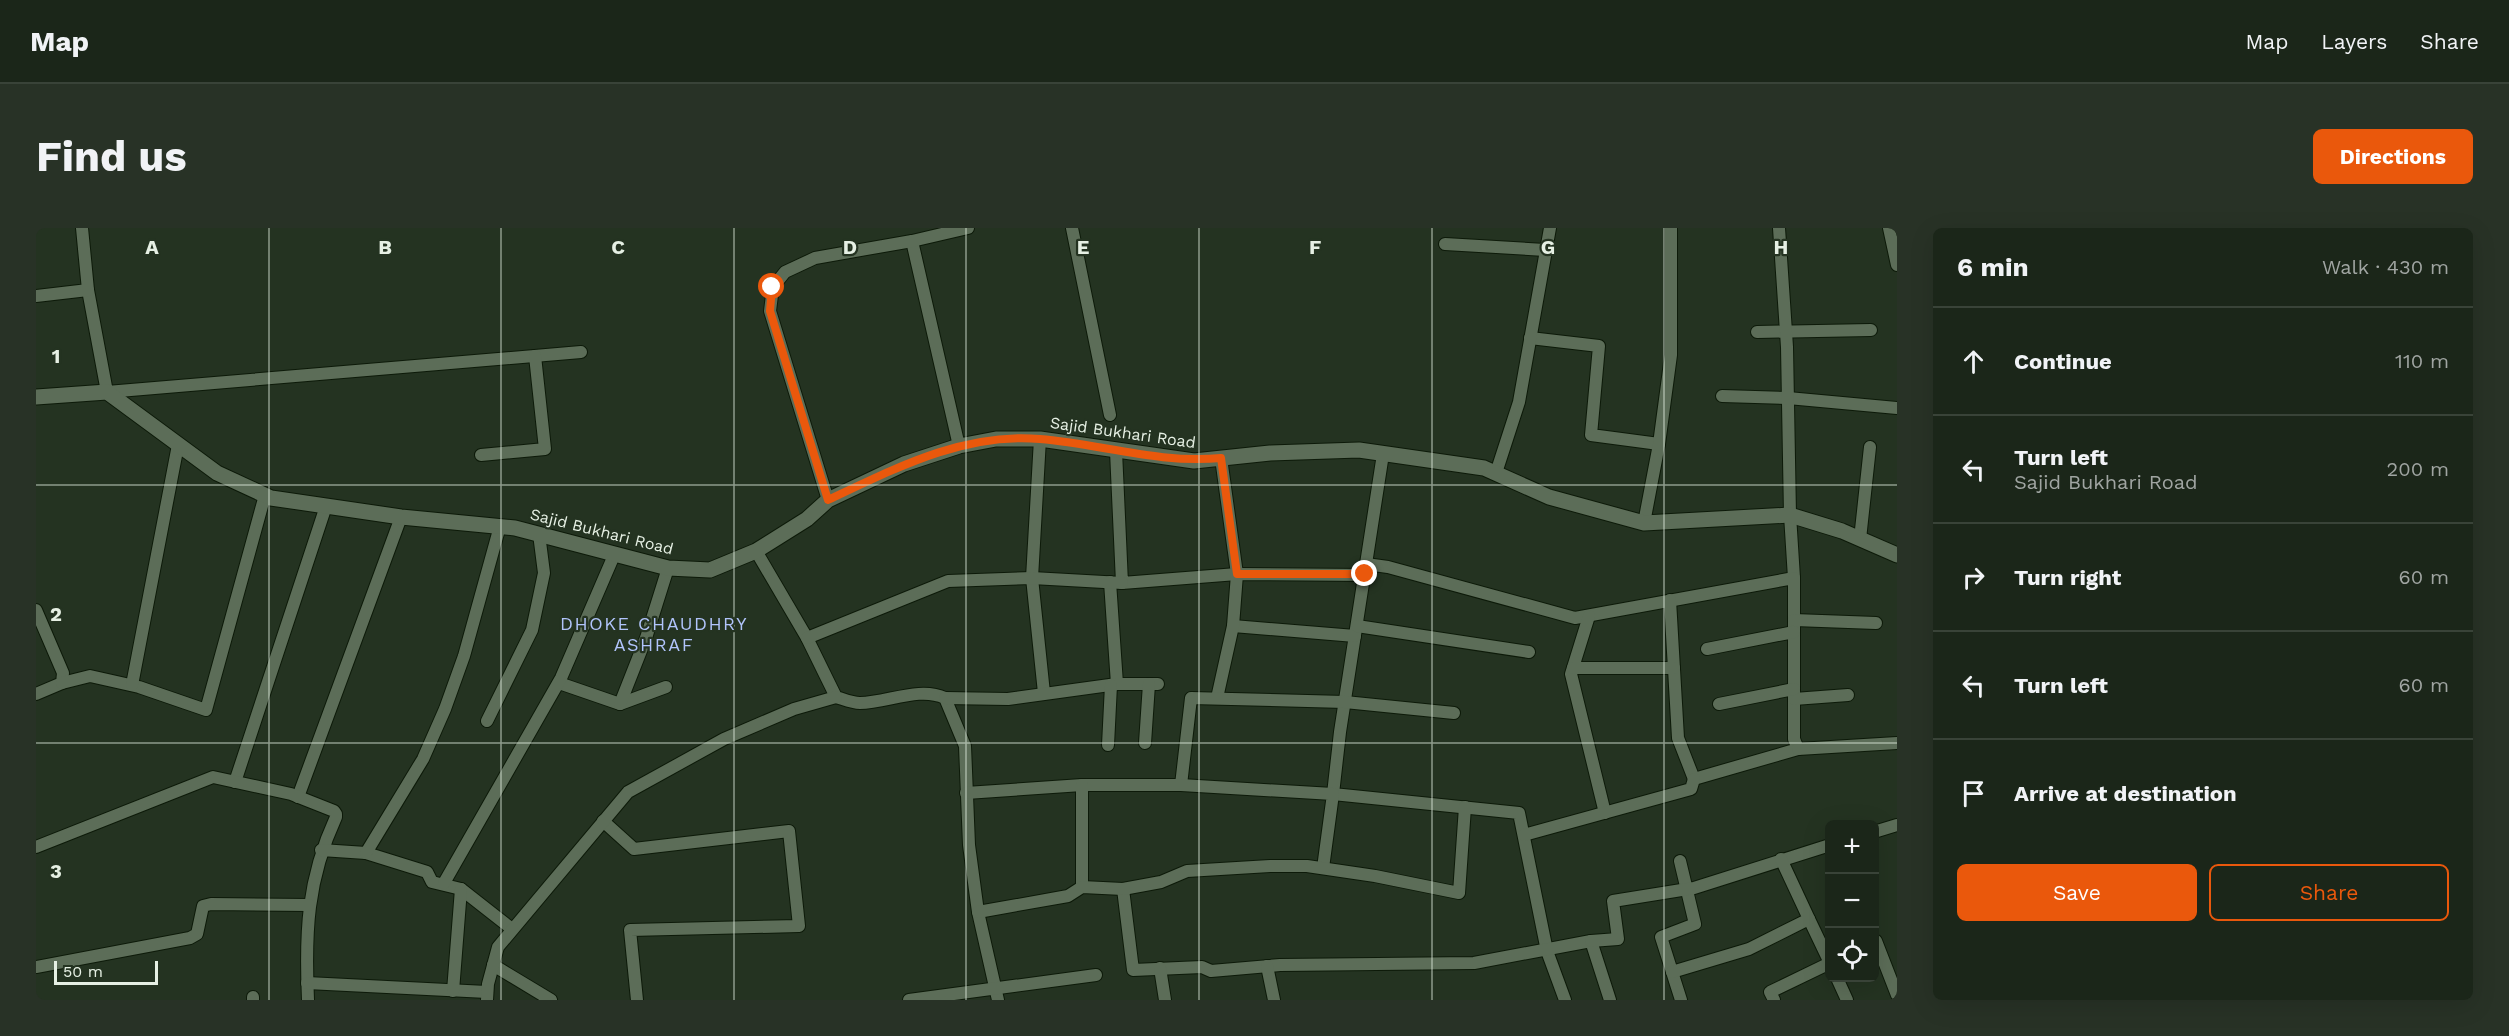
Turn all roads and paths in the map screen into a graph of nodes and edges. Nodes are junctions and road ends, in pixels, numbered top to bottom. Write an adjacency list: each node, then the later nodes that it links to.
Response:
1 (82, 228): 13 (street)
2 (968, 228): 8 (street)
3 (1072, 228): 26 (street)
4 (1550, 228): 11 (street)
5 (1671, 228): 28 (street)
6 (1779, 228): 17 (street)
7 (1889, 228): 12 (street)
8 (926, 233): 9 (street)
9 (912, 241): 30 (street); 38 (street)
10 (1445, 244): 11 (street)
11 (1545, 250): 18 (street)
12 (1897, 265)
13 (88, 290): 14 (street); 21 (street)
14 (36, 297)
15 (1871, 330): 17 (street)
16 (1757, 332): 17 (street)
17 (1786, 333): 24 (street)
18 (1530, 338): 28 (street); 36 (street)
19 (581, 352): 20 (street)
20 (536, 356): 21 (street); 34 (street)
21 (107, 392): 23 (street); 29 (street, Sajid Bukhari Road)
22 (1722, 396): 24 (street)
23 (36, 397)
24 (1788, 398): 25 (street); 40 (street)
25 (1897, 408)
26 (1110, 415)
27 (1040, 439): 30 (street, Sajid Bukhari Road); 32 (street, Sajid Bukhari Road); 52 (street)
28 (1659, 444): 42 (street)
29 (178, 445): 37 (street, Sajid Bukhari Road); 69 (street)
30 (959, 446): 38 (street, Sajid Bukhari Road)
31 (1870, 447): 45 (street)
32 (1116, 451): 35 (street, Sajid Bukhari Road); 54 (street)
33 (1383, 454): 35 (street, Sajid Bukhari Road); 36 (street, Sajid Bukhari Road); 50 (street)
34 (481, 456)
35 (1221, 458): 51 (street)
36 (1496, 473): 42 (street, Sajid Bukhari Road)
37 (265, 495): 39 (street, Sajid Bukhari Road); 69 (street)
38 (828, 500): 46 (street, Sajid Bukhari Road)
39 (326, 506): 41 (street, Sajid Bukhari Road); 89 (street)
40 (1790, 515): 42 (street, Sajid Bukhari Road); 45 (street, Sajid Bukhari Road); 53 (street)
41 (401, 517): 43 (street, Sajid Bukhari Road); 94 (street)
42 (1644, 523)
43 (500, 526): 44 (street, Sajid Bukhari Road); 104 (street)
44 (539, 534): 47 (street, Sajid Bukhari Road); 83 (street)
45 (1860, 539): 48 (street, Sajid Bukhari Road)
46 (756, 551): 49 (street, Sajid Bukhari Road); 62 (street)
47 (615, 553): 49 (street, Sajid Bukhari Road); 68 (street)
48 (1897, 555)
49 (668, 568): 80 (street)
50 (1365, 569): 51 (street); 57 (street); 61 (street)
51 (1237, 574): 54 (street); 59 (street)
52 (1032, 578): 54 (street); 62 (street); 72 (street)
53 (1794, 578): 55 (street); 60 (street)
54 (1116, 583): 70 (street)
55 (1670, 600): 57 (street); 66 (street)
56 (36, 609): 67 (street)
57 (1589, 616): 65 (street)
58 (1876, 623): 60 (street)
59 (1233, 626): 61 (street); 78 (street)
60 (1794, 626): 63 (street); 74 (street)
61 (1356, 631): 64 (street); 79 (street)
62 (807, 638): 76 (street)
63 (1707, 649)
64 (1529, 651)
65 (1573, 668): 66 (street); 96 (street)
66 (1674, 668): 88 (street)
67 (63, 683): 69 (street); 73 (street)
68 (558, 683): 80 (street); 108 (street)
69 (132, 685)
70 (1114, 685): 72 (street); 84 (street); 86 (street)
71 (666, 687): 80 (street)
72 (1044, 693): 77 (street)
73 (36, 694)
74 (1794, 694): 75 (street); 81 (street); 87 (street)
75 (1848, 695)
76 (836, 697): 77 (street); 97 (street)
77 (945, 698): 92 (street)
78 (1217, 698): 79 (street); 90 (street)
79 (1345, 702): 82 (street); 93 (street)
80 (620, 704)
81 (1719, 704)
82 (1454, 713)
83 (488, 722)
84 (1145, 743)
85 (1897, 743): 87 (street)
86 (1108, 745)
87 (1798, 749): 88 (street)
88 (1694, 779): 96 (street)
89 (235, 782): 94 (street); 102 (street)
90 (1181, 784): 91 (street); 93 (street)
91 (1082, 785): 92 (street); 109 (street)
92 (966, 792): 114 (street)
93 (1333, 794): 95 (street); 107 (street)
94 (298, 797): 103 (street)
95 (1465, 807): 100 (street); 107 (street)
96 (1605, 813): 100 (street)
97 (603, 821): 116 (street); 137 (street)
98 (1897, 825): 99 (street)
99 (1879, 831)
100 (1524, 835): 119 (street)
101 (1825, 847): 105 (street)
102 (36, 848)
103 (321, 850): 104 (street); 113 (street)
104 (366, 853): 108 (street)
105 (1781, 860): 112 (street); 115 (street)
106 (1680, 861): 112 (street)
107 (1323, 868): 111 (street)
108 (444, 883): 110 (street)
109 (1082, 887): 111 (street); 114 (street)
110 (461, 889): 116 (street); 131 (street)
111 (1123, 889): 125 (street)
112 (1687, 889): 117 (street); 126 (street)
113 (309, 905): 123 (street); 130 (street)
114 (978, 912): 132 (street)
115 (1809, 919): 120 (street); 126 (street)
116 (512, 929): 121 (street)
117 (1591, 941): 119 (street); 142 (street)
118 (1879, 949): 127 (street)
119 (1548, 951): 124 (street); 141 (street)
120 (1825, 953)
121 (493, 965): 134 (street); 136 (street)
122 (1825, 965): 144 (street)
123 (36, 966)
124 (1267, 966): 125 (street); 140 (street)
125 (1160, 968): 139 (street)
126 (1672, 972): 143 (street)
127 (1893, 973): 133 (street)
128 (1096, 975): 132 (street)
129 (1838, 982): 145 (street)
130 (307, 983): 131 (street); 135 (street)
131 (453, 991): 134 (street)
132 (997, 995): 138 (street)
133 (1897, 995)
134 (487, 996)
135 (308, 1000)
136 (551, 1000)
137 (637, 1000)
138 (909, 1000)
139 (1165, 1000)
140 (1274, 1000)
141 (1565, 1000)
142 (1610, 1000)
143 (1681, 1000)
144 (1773, 1000)
145 (1847, 1000)

